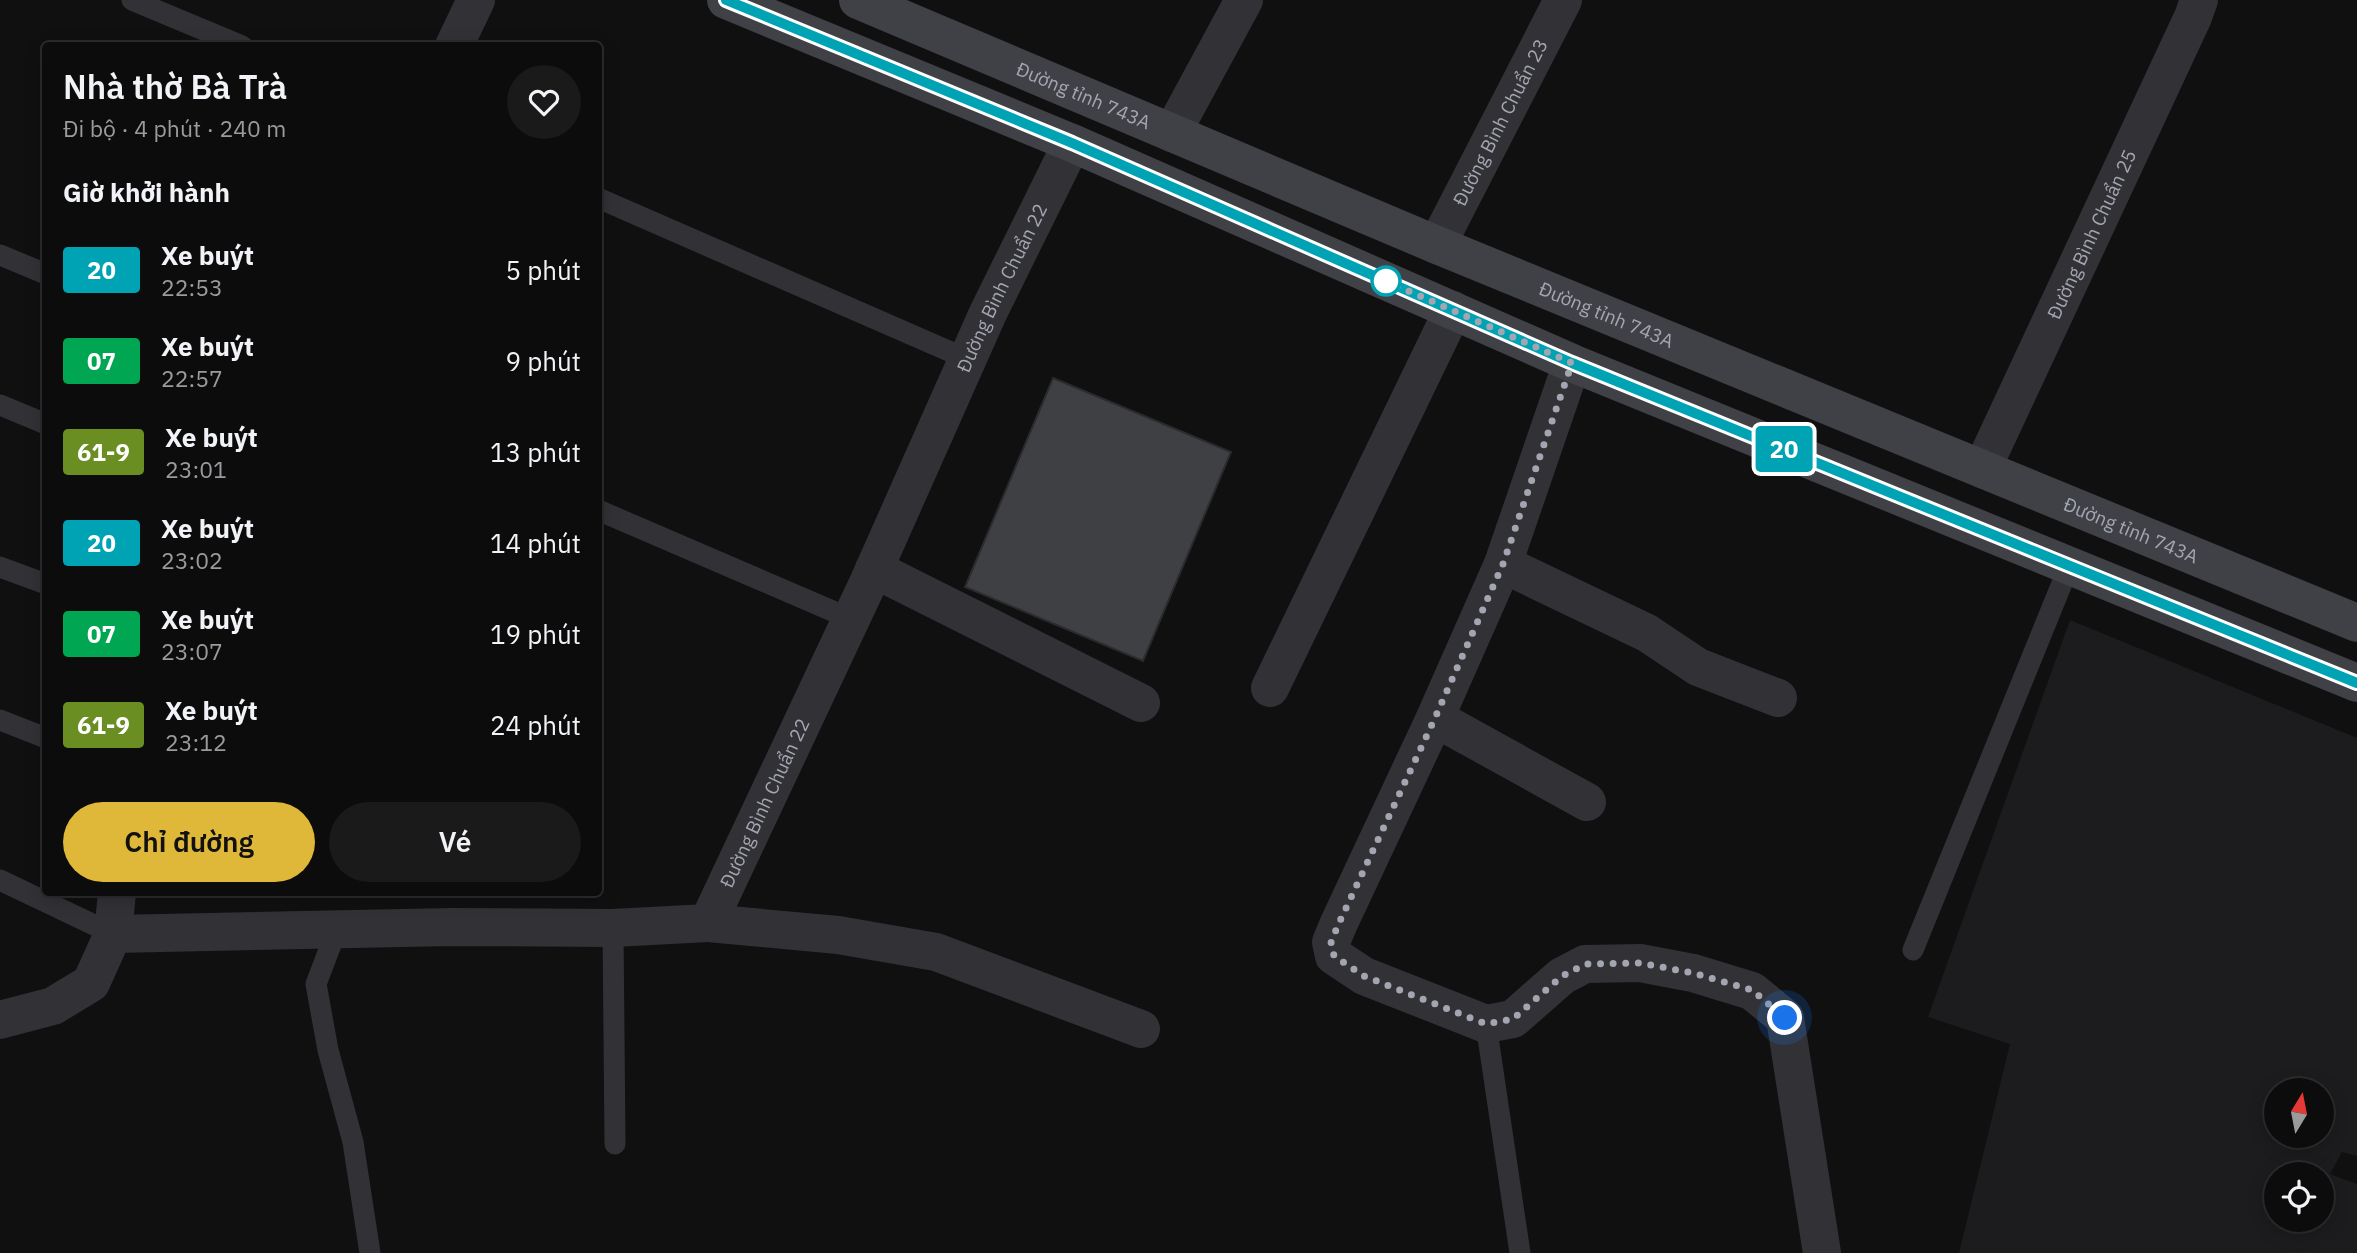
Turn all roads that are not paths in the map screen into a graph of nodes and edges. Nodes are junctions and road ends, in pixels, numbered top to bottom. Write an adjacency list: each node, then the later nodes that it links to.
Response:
1 (132, 0): 8 (lane)
2 (476, 0): 9 (street)
3 (726, 0): 11 (main road)
4 (858, 0): 10 (main road, Đường tỉnh 743A)
5 (1244, 0): 10 (street)
6 (1563, 0): 14 (street, Đường Bình Chuẩn 23)
7 (2199, 0): 23 (street, Đường Bình Chuẩn 25)
8 (232, 42)
9 (456, 42)
10 (1172, 133): 13 (main road, Đường tỉnh 743A)
11 (1072, 143): 16 (main road); 19 (street, Đường Bình Chuẩn 22)
12 (602, 200): 19 (lane)
13 (1362, 214): 14 (main road, Đường tỉnh 743A); 16 (main road)
14 (1437, 246): 23 (main road, Đường tỉnh 743A)
15 (0, 255): 17 (lane)
16 (1342, 261): 18 (main road)
17 (42, 272)
18 (1453, 310): 20 (main road); 33 (street)
19 (967, 359): 28 (street, Đường Bình Chuẩn 22)
20 (1572, 363): 25 (street); 26 (main road)
21 (0, 405): 22 (lane)
22 (42, 422)
23 (1982, 469): 31 (main road, Đường tỉnh 743A)
24 (602, 512): 30 (lane)
25 (1503, 564): 34 (street); 36 (street)
26 (2069, 566): 32 (main road); 46 (lane)
27 (0, 567): 29 (lane)
28 (874, 569): 30 (street, Đường Bình Chuẩn 22); 35 (street)
29 (42, 583)
30 (851, 619): 42 (street, Đường Bình Chuẩn 22)
31 (2357, 623)
32 (2357, 683)
33 (1270, 688)
34 (1777, 698)
35 (1141, 703)
36 (1435, 718): 39 (street); 48 (street)
37 (0, 720): 38 (lane)
38 (42, 736)
39 (1587, 802)
40 (0, 880): 45 (lane)
41 (117, 896): 45 (street)
42 (708, 923): 43 (street); 49 (street)
43 (613, 928): 44 (street); 50 (lane)
44 (337, 929): 45 (street); 51 (lane)
45 (114, 934): 47 (street)
46 (1913, 950)
47 (0, 1020)
48 (1486, 1024): 52 (lane); 53 (street)
49 (1141, 1028)
50 (615, 1144)
51 (370, 1253)
52 (1520, 1253)
53 (1822, 1253)

